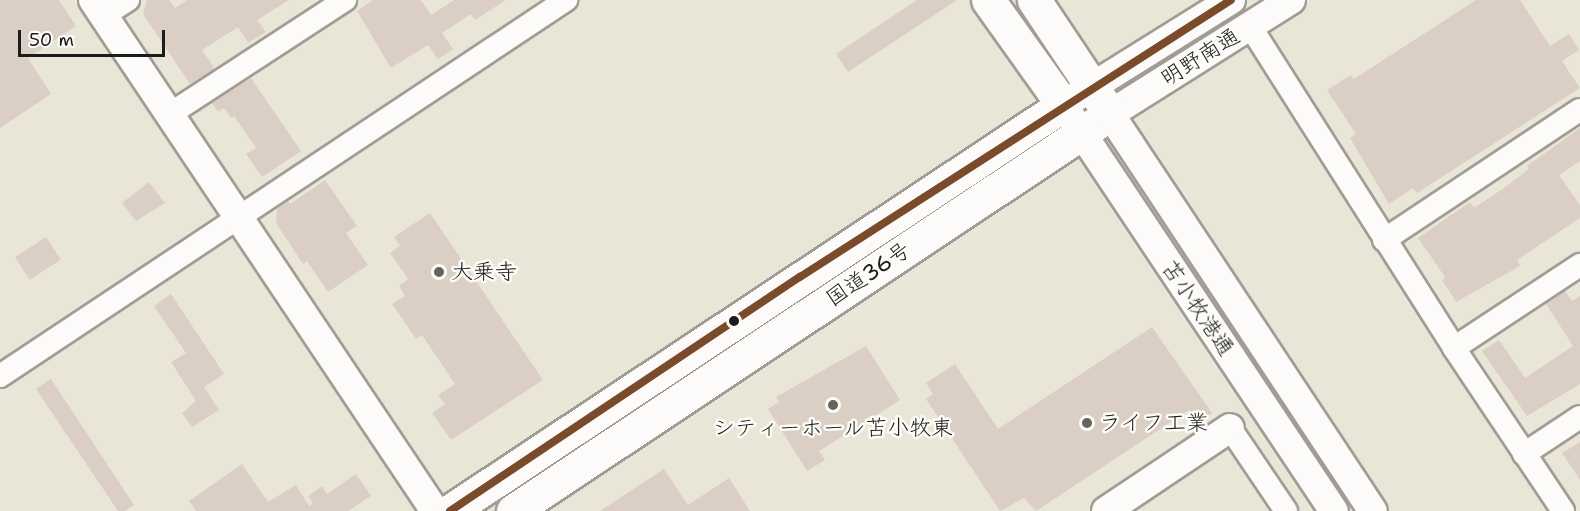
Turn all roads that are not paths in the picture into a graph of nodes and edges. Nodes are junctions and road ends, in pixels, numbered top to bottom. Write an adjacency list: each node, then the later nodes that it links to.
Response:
1 (128, 0): 8 (street)
2 (345, 0): 13 (street)
3 (566, 0): 15 (street)
4 (988, 0): 11 (highway)
5 (1034, 0): 10 (highway)
6 (1231, 0): 10 (street, 明野南通)
7 (1291, 0): 9 (street, 明野南通)
8 (98, 8): 13 (street)
9 (1250, 26): 10 (street, 明野南通); 16 (street)
10 (1101, 101): 11 (street, 明野南通); 14 (highway, 国道36号); 29 (street, 苫小牧港通)
11 (1063, 105): 14 (street, 苫小牧港通); 24 (highway, 国道36号)
12 (1580, 110): 16 (street)
13 (170, 114): 15 (street)
14 (1082, 133): 25 (highway, 国道36号); 28 (street, 苫小牧港通)
15 (239, 218): 19 (street); 23 (street)
16 (1384, 240): 18 (street)
17 (1580, 264): 18 (street)
18 (1454, 348): 22 (street)
19 (0, 376)
20 (1580, 417): 22 (street)
21 (1230, 428): 26 (street); 27 (street)
22 (1524, 454): 30 (street)
23 (435, 511)
24 (450, 511)
25 (513, 511)
26 (1106, 511)
27 (1286, 511)
28 (1334, 511)
29 (1373, 511)
30 (1563, 511)

